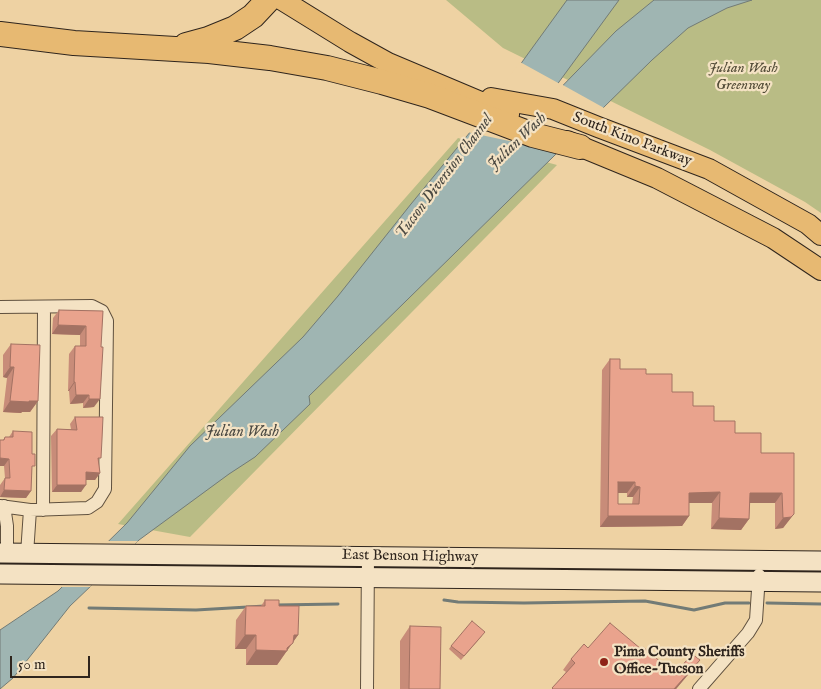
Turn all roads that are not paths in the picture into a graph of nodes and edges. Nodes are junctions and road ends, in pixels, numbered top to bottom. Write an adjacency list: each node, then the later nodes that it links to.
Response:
1 (268, 0): 5 (highway)
2 (282, 0): 6 (main road, South Kino Parkway)
3 (300, 0): 6 (main road, South Kino Parkway)
4 (0, 34): 5 (highway)
5 (170, 49): 6 (highway)
6 (480, 104): 7 (highway); 8 (main road, South Kino Parkway)
7 (580, 147): 9 (main road, South Kino Parkway)
8 (821, 235)
9 (821, 270)
10 (0, 307): 11 (street)
11 (44, 307): 14 (street); 14 (street)
12 (2, 506): 13 (street); 15 (street)
13 (30, 510): 14 (street); 16 (street)
14 (43, 510)
15 (4, 553): 16 (main road, East Benson Highway)
16 (27, 554): 17 (main road, East Benson Highway)
17 (368, 556): 18 (main road, East Benson Highway); 21 (street)
18 (760, 560): 19 (main road, East Benson Highway); 22 (street)
19 (821, 561)
20 (0, 574): 21 (main road, East Benson Highway)
21 (367, 577): 22 (main road, East Benson Highway); 24 (street)
22 (759, 581): 23 (main road, East Benson Highway); 25 (street)
23 (821, 582)
24 (367, 689)
25 (699, 689)

